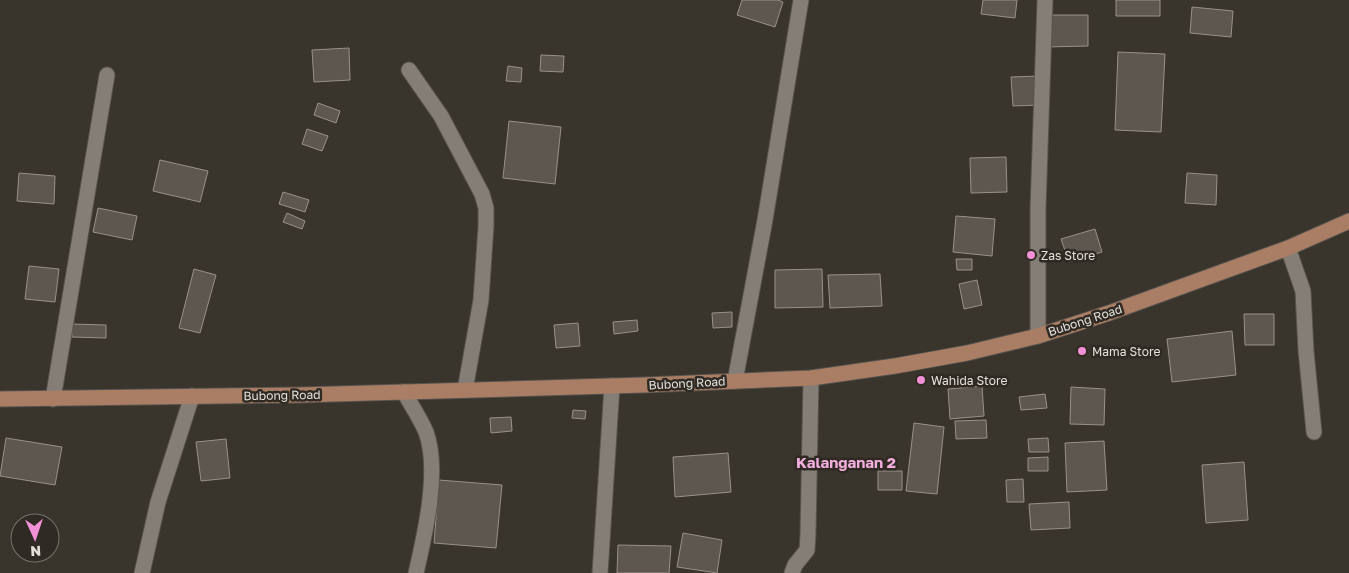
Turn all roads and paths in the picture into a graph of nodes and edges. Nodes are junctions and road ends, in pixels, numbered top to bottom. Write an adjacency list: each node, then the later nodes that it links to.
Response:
1 (801, 0): 9 (street)
2 (1045, 0): 7 (street)
3 (409, 70): 11 (street)
4 (107, 75): 14 (street)
5 (1349, 222): 6 (main road, Bubong Road)
6 (1288, 248): 7 (main road, Bubong Road); 16 (street)
7 (1038, 336): 8 (main road, Bubong Road)
8 (811, 378): 9 (main road, Bubong Road); 20 (street)
9 (735, 381): 10 (main road, Bubong Road)
10 (612, 386): 11 (main road, Bubong Road); 19 (street)
11 (465, 390): 12 (main road, Bubong Road)
12 (404, 392): 13 (main road, Bubong Road); 18 (street)
13 (192, 396): 14 (main road, Bubong Road); 17 (street)
14 (53, 399): 15 (main road, Bubong Road)
15 (0, 400)
16 (1314, 432)
17 (142, 573)
18 (416, 573)
19 (600, 573)
20 (792, 573)

